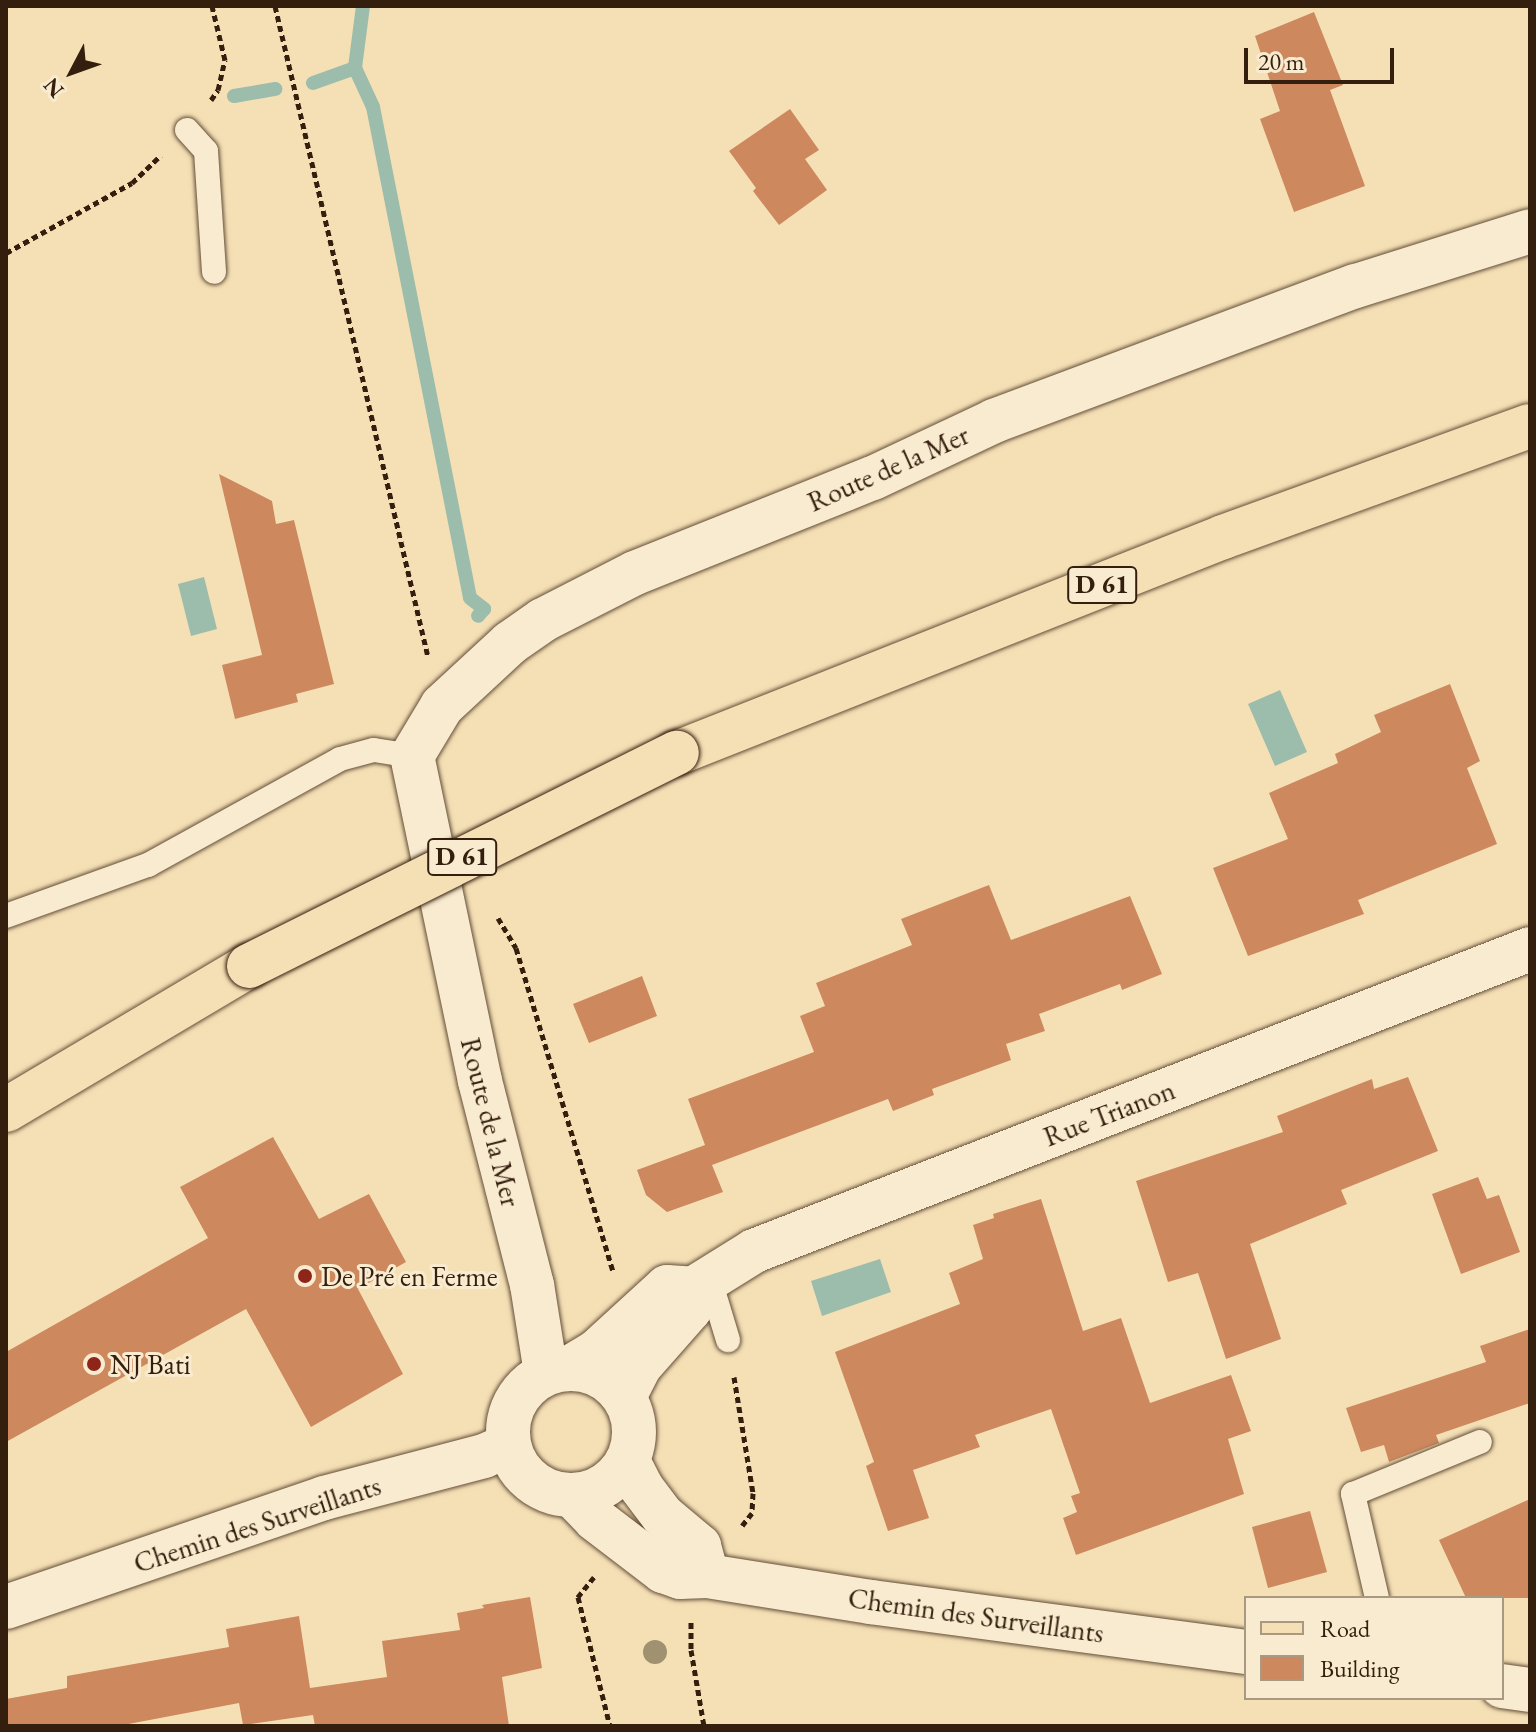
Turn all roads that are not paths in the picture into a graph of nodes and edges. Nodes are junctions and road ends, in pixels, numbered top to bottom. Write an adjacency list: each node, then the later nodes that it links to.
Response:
1 (187, 130): 3 (lane)
2 (1530, 231): 5 (street, Route de la Mer)
3 (214, 272)
4 (1530, 426): 8 (main road, D 61, bridge)
5 (412, 756): 6 (lane); 11 (street, Route de la Mer)
6 (6, 916)
7 (1530, 949): 9 (street, Rue Trianon)
8 (6, 1110)
9 (701, 1283): 10 (lane); 11 (street, Rue Trianon); 12 (street)
10 (728, 1340)
11 (558, 1370): 12 (street); 14 (street)
12 (624, 1397): 15 (street)
13 (1480, 1442): 18 (lane)
14 (509, 1445): 16 (street); 19 (street, Chemin des Surveillants)
15 (628, 1461): 16 (street); 17 (street)
16 (572, 1495): 17 (street, Chemin des Surveillants)
17 (699, 1592): 20 (street, Chemin des Surveillants)
18 (1377, 1596)
19 (6, 1607)
20 (1244, 1652)
21 (1504, 1686): 22 (street)
22 (1530, 1690)

